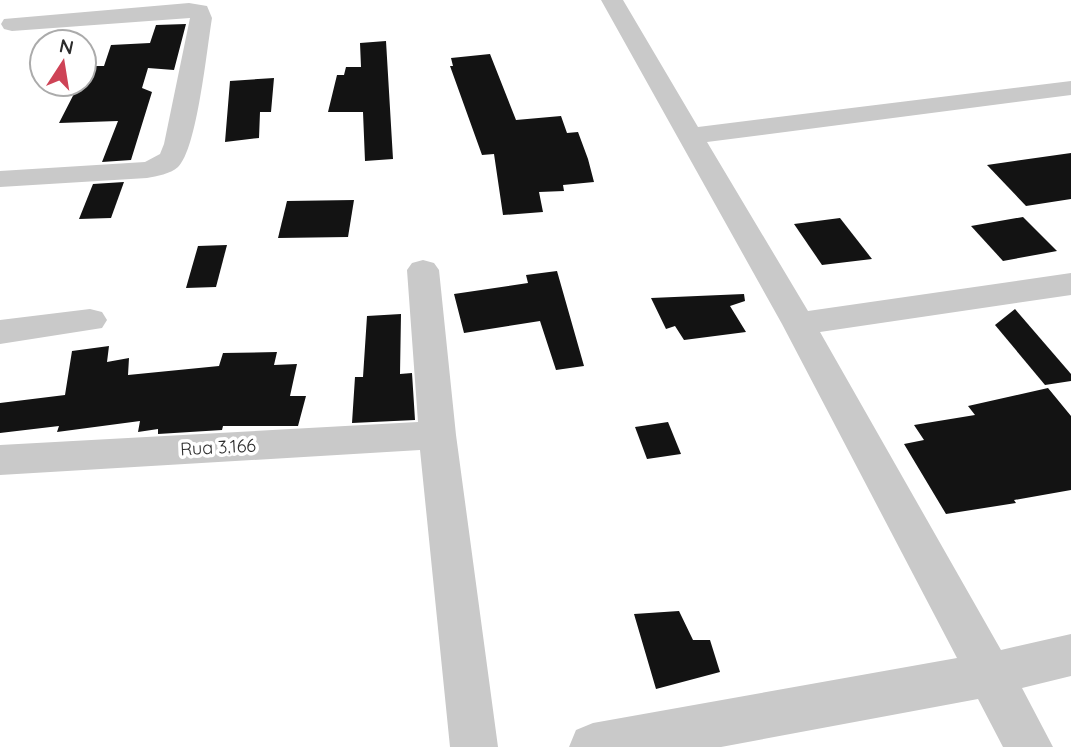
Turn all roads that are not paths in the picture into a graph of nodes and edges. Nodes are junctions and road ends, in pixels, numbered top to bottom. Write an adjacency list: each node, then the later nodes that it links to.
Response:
1 (23, 0): 3 (street)
2 (612, 0): 6 (street)
3 (12, 24): 4 (street); 7 (street)
4 (0, 45)
5 (1071, 88): 6 (street)
6 (690, 136): 11 (street)
7 (0, 179)
8 (423, 270): 13 (street)
9 (1071, 284): 11 (street)
10 (90, 320): 12 (street)
11 (799, 324): 16 (street)
12 (0, 332)
13 (437, 435): 14 (street, Rua 3.166); 17 (street)
14 (0, 460)
15 (1071, 655): 16 (street)
16 (987, 675): 18 (street); 19 (street)
17 (474, 747)
18 (593, 747)
19 (1029, 747)

